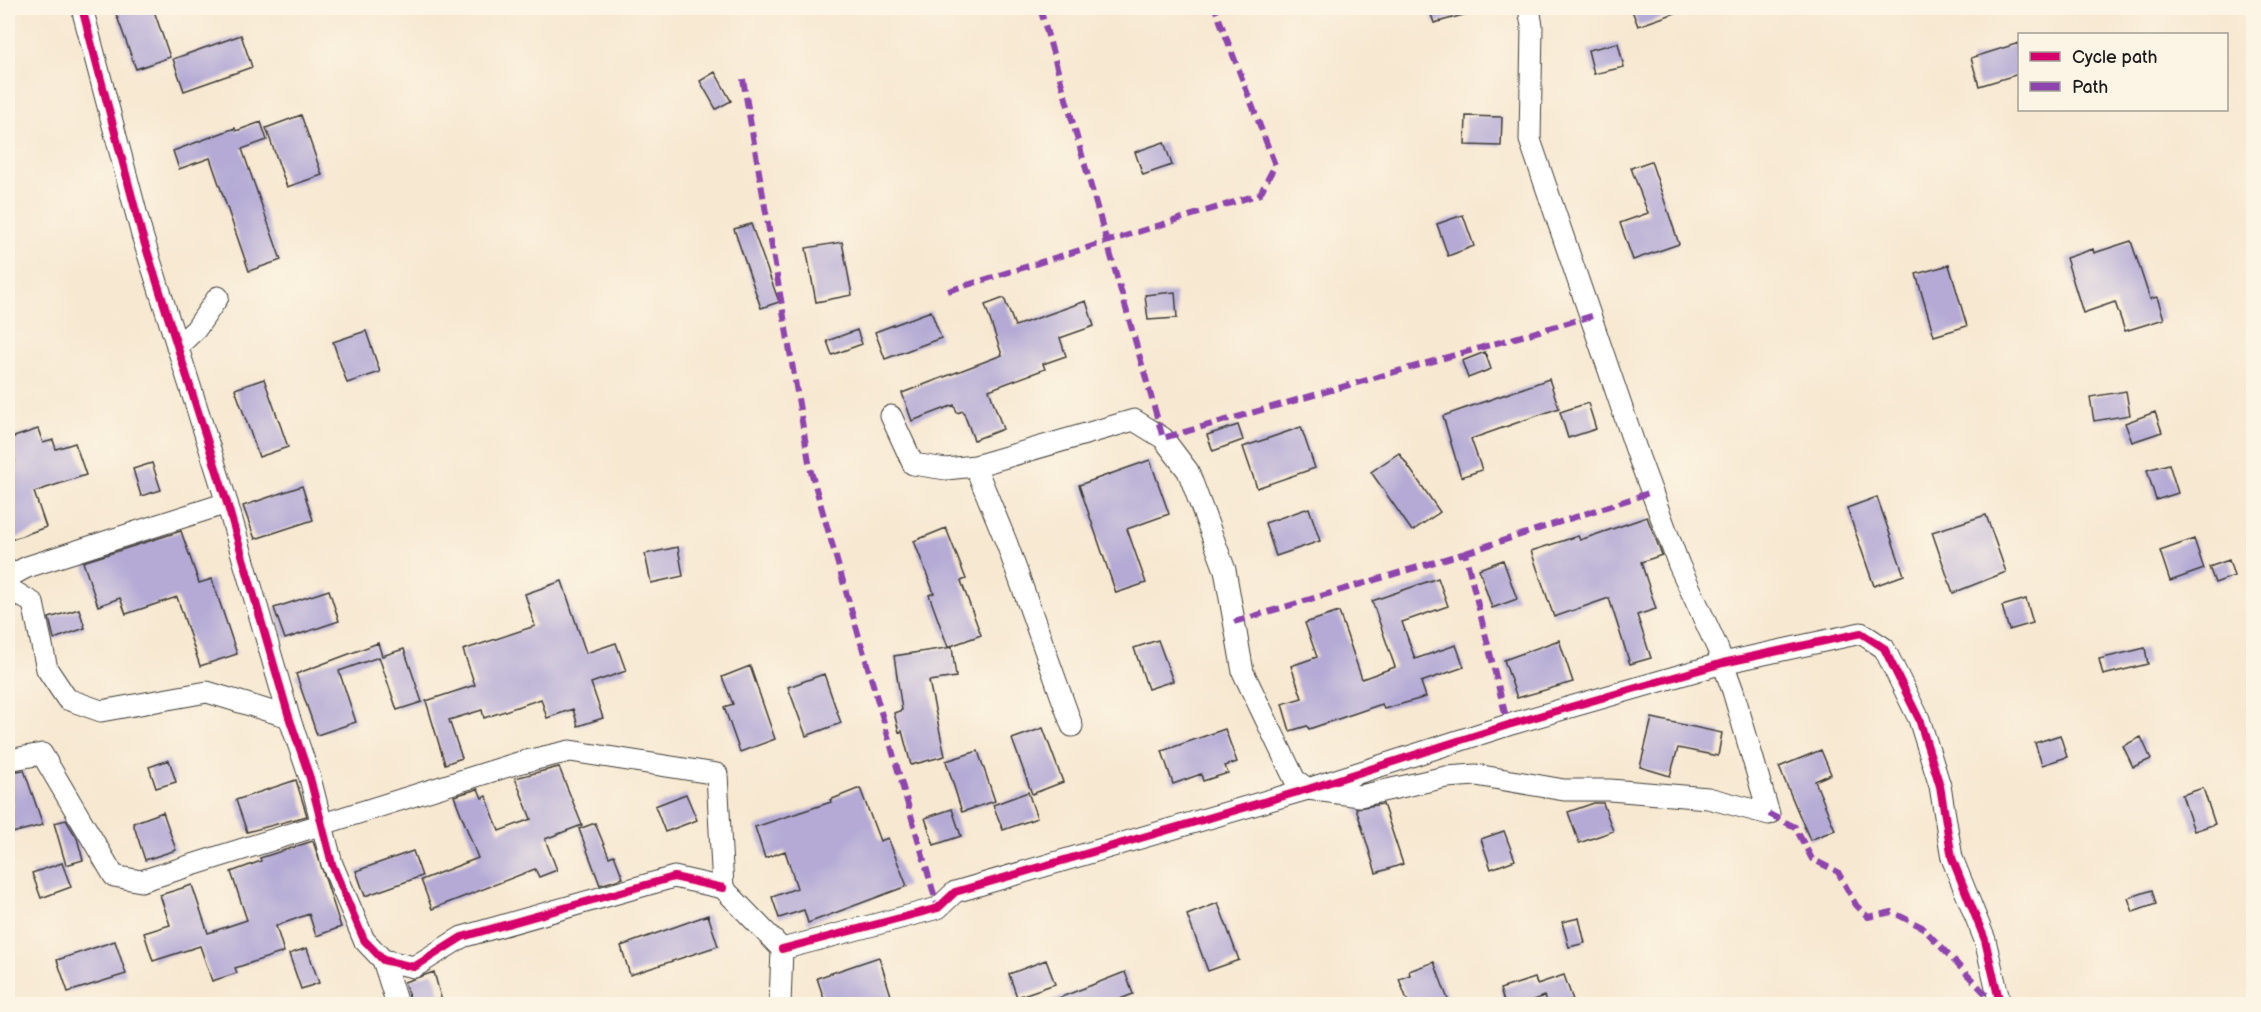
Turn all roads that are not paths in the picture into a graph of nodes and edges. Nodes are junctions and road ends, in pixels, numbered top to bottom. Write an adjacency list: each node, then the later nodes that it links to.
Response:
1 (82, 8): 4 (street)
2 (1529, 8): 10 (street)
3 (218, 297): 4 (street)
4 (177, 347): 7 (street)
5 (891, 416): 6 (street)
6 (975, 466): 12 (street); 14 (street)
7 (227, 503): 8 (street); 11 (street)
8 (8, 577)
9 (8, 588): 11 (street)
10 (1723, 663): 14 (street); 14 (street); 21 (street)
11 (289, 717): 15 (street)
12 (1072, 726)
13 (8, 760): 15 (street)
14 (1308, 789): 17 (street)
15 (322, 823): 16 (street); 18 (street)
16 (723, 888): 17 (street); 18 (street)
17 (782, 949): 20 (street)
18 (382, 960): 19 (street)
19 (397, 1005)
20 (780, 1005)
21 (2000, 1005)

